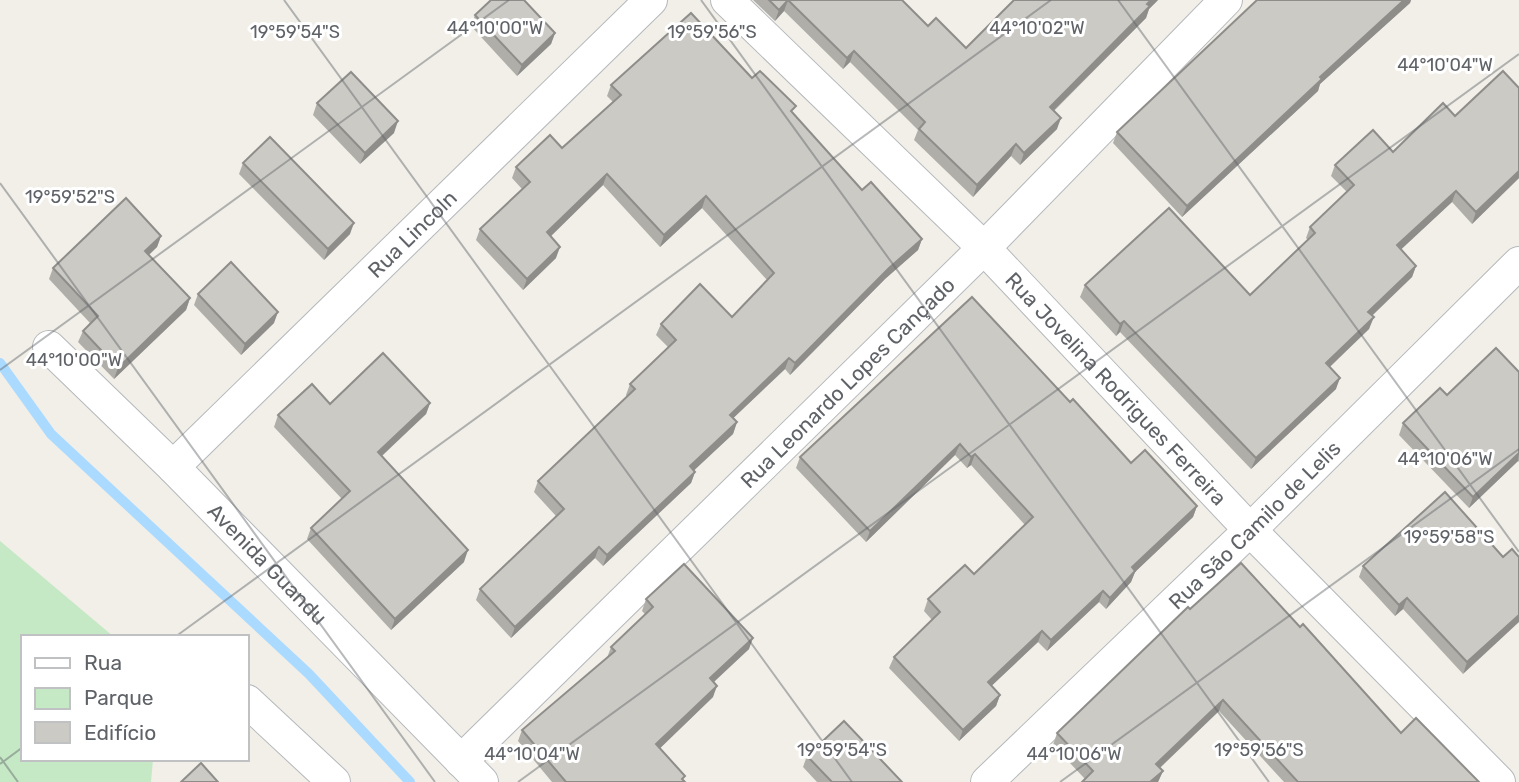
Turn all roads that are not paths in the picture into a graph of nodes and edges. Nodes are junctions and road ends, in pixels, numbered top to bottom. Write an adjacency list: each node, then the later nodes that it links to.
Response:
1 (651, 0): 7 (street, Rua Lincoln)
2 (727, 0): 4 (street, Rua Jovelina Rodrigues Ferreira)
3 (1226, 0): 4 (street, Rua Leonardo Lopes Cançado)
4 (984, 248): 8 (street, Rua Jovelina Rodrigues Ferreira); 10 (street, Rua Leonardo Lopes Cançado)
5 (1519, 263): 8 (street, Rua São Camilo de Lelis)
6 (49, 348): 7 (street, Avenida Guandu)
7 (173, 467): 10 (street, Avenida Guandu)
8 (1250, 530): 12 (street, Rua São Camilo de Lelis); 13 (street, Rua Jovelina Rodrigues Ferreira)
9 (248, 702): 11 (street)
10 (472, 771)
11 (334, 782)
12 (986, 782)
13 (1499, 782)

